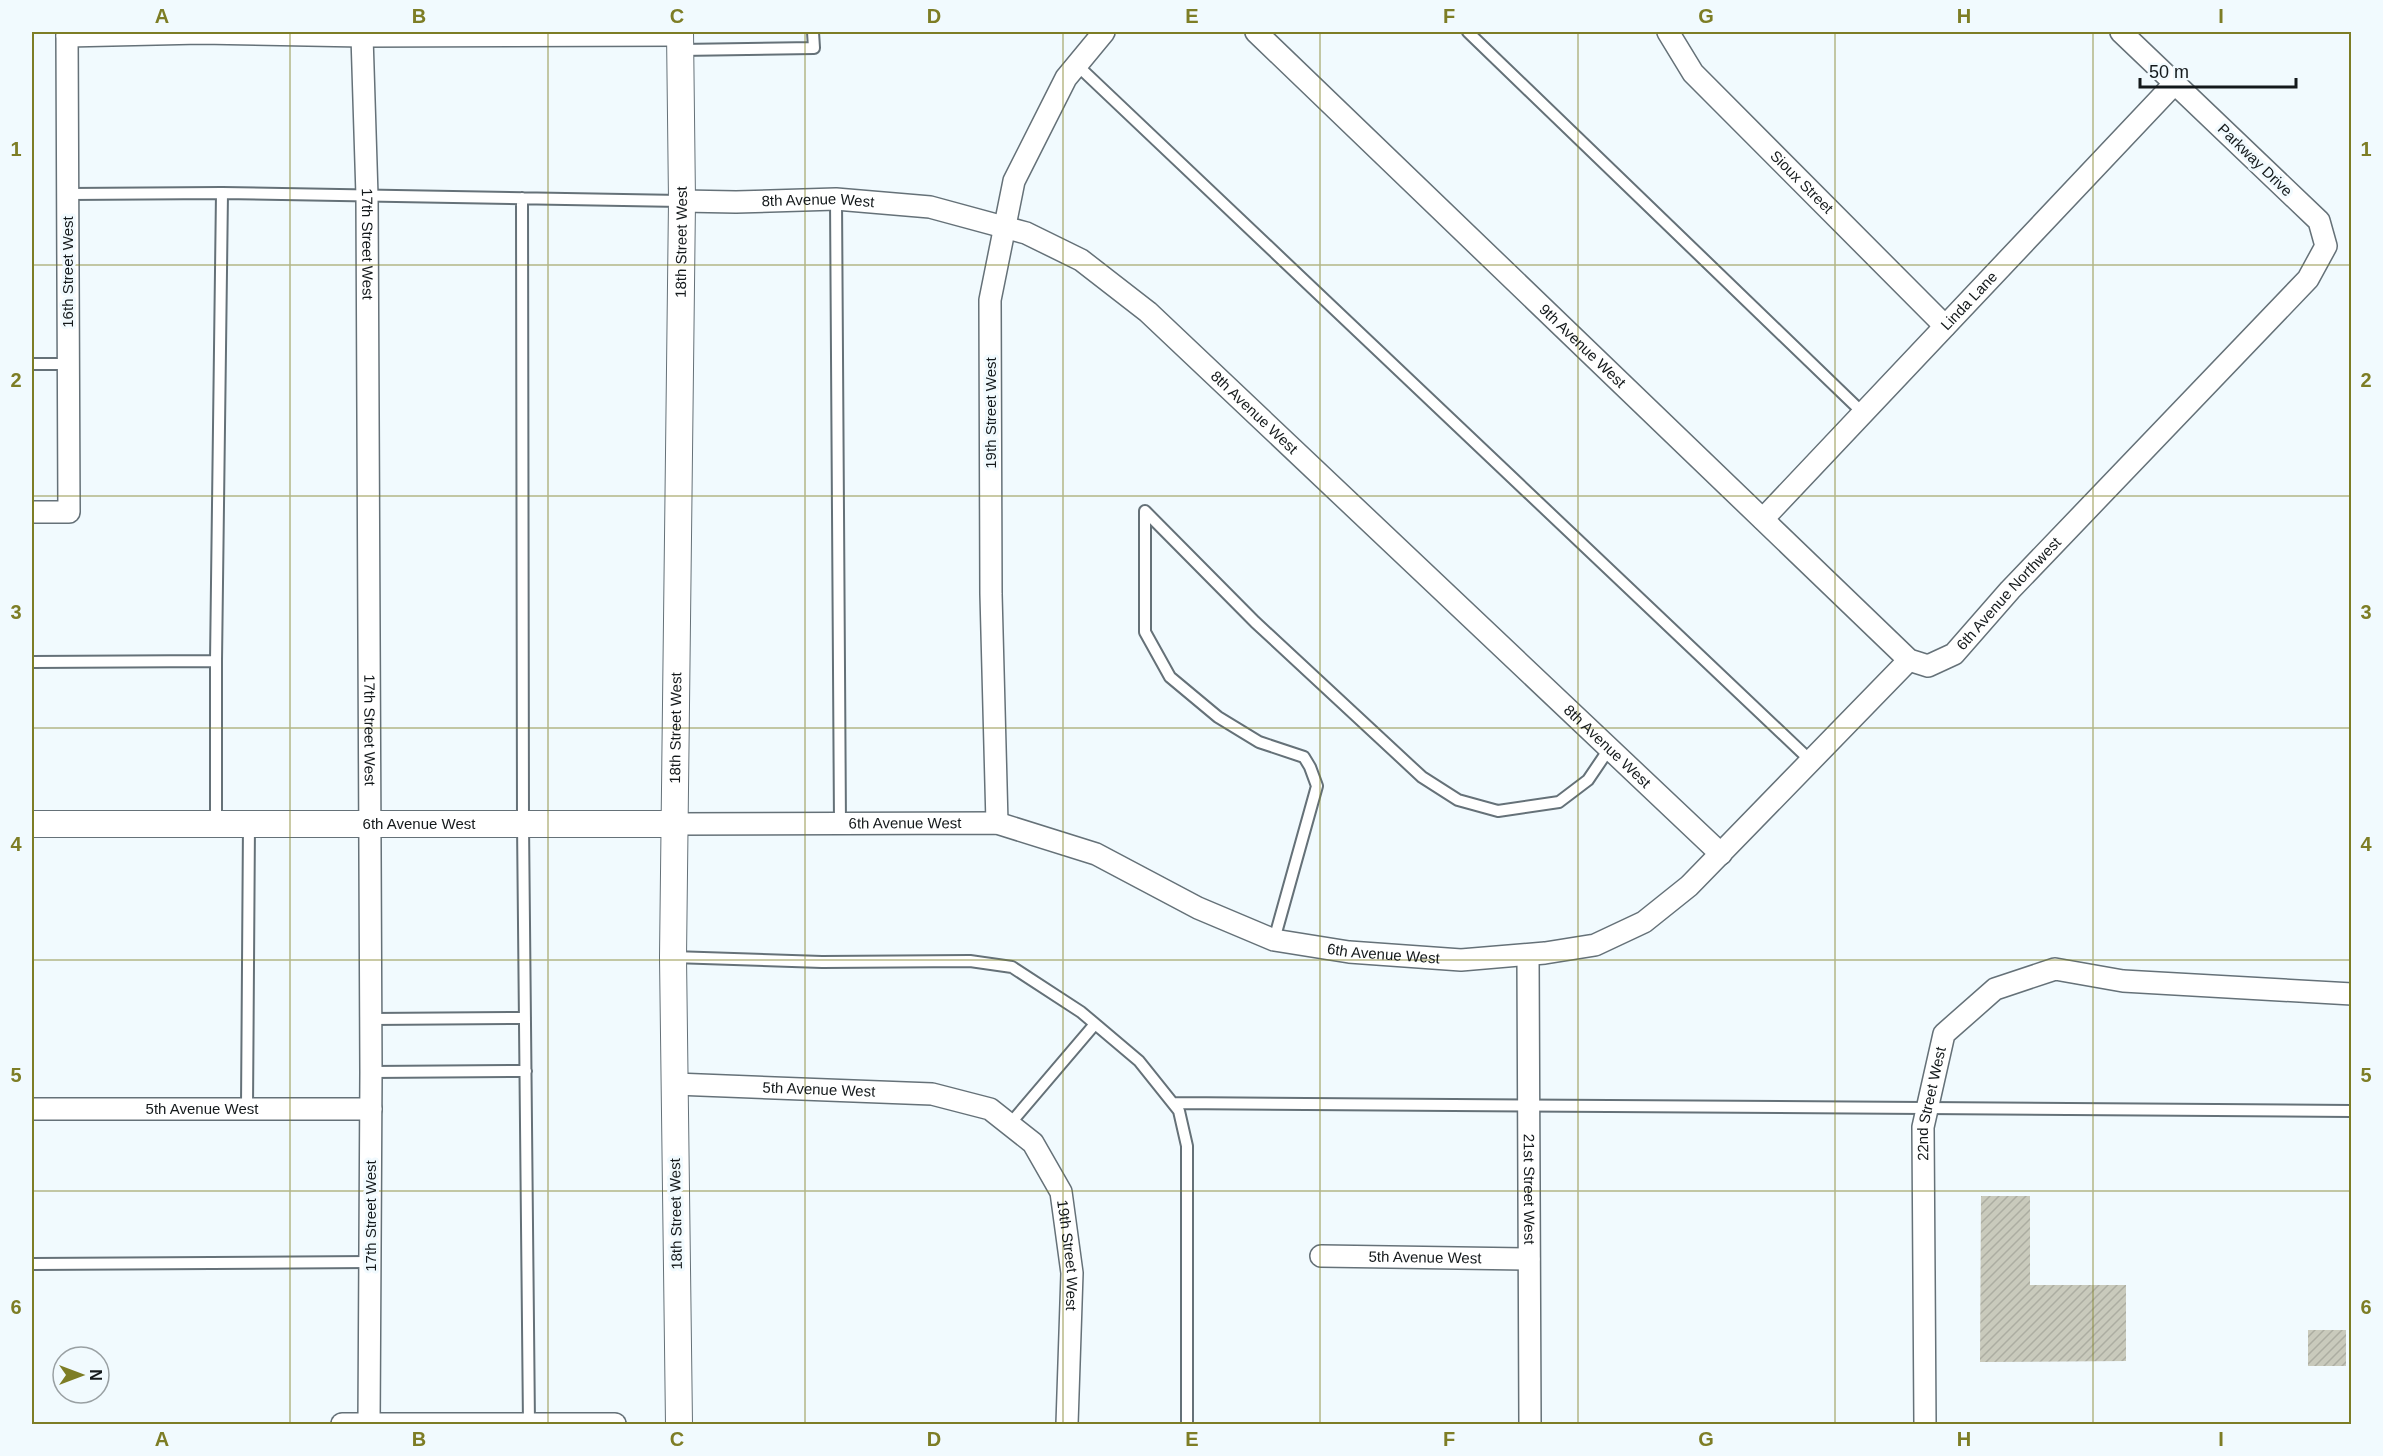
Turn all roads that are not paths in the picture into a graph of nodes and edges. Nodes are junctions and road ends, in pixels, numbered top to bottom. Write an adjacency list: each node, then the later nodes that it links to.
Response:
1 (201, 32): 8 (street); 9 (street)
2 (813, 32): 10 (lane)
3 (1104, 32): 11 (street, 19th Street West)
4 (1256, 32): 26 (street, 9th Avenue West)
5 (1468, 32): 24 (lane)
6 (1668, 32): 21 (street, Sioux Street)
7 (2121, 32): 12 (street, Parkway Drive)
8 (67, 34): 14 (street, 16th Street West)
9 (362, 36): 10 (street); 15 (street, 17th Street West)
10 (680, 39): 18 (street, 18th Street West)
11 (1077, 65): 19 (street, 19th Street West); 31 (lane)
12 (2175, 83): 20 (street, Parkway Drive); 21 (street, Linda Lane)
13 (222, 193): 14 (lane); 15 (lane); 29 (lane)
14 (68, 195): 23 (street, 16th Street West)
15 (367, 196): 16 (lane); 34 (street, 17th Street West)
16 (522, 198): 18 (lane); 37 (lane)
17 (836, 199): 18 (street, 8th Avenue West); 19 (street, 8th Avenue West); 39 (lane)
18 (682, 201): 38 (street, 18th Street West)
19 (1005, 227): 30 (street, 8th Avenue West); 35 (street, 19th Street West)
20 (2285, 303): 27 (street, 6th Avenue Northwest)
21 (1945, 326): 24 (street, Linda Lane)
22 (32, 364): 23 (lane)
23 (68, 364): 25 (street, 16th Street West)
24 (1863, 413): 26 (street, Linda Lane)
25 (32, 512)
26 (1763, 519): 27 (street, 9th Avenue West)
27 (1909, 660): 31 (street)
28 (32, 662): 29 (lane)
29 (216, 662): 33 (lane)
30 (1608, 749): 40 (street, 8th Avenue West); 41 (lane)
31 (1811, 760): 40 (street)
32 (249, 822): 33 (street, 6th Avenue West); 34 (street, 6th Avenue West); 55 (lane)
33 (216, 823): 36 (street, 6th Avenue West)
34 (370, 823): 37 (street, 6th Avenue West); 46 (street, 17th Street West)
35 (997, 823): 39 (street, 6th Avenue West); 41 (street, 6th Avenue West)
36 (32, 824)
37 (524, 824): 38 (street, 6th Avenue West); 45 (lane)
38 (675, 824): 39 (street, 6th Avenue West); 43 (street, 18th Street West)
39 (840, 825)
40 (1720, 854): 42 (street, 6th Avenue West)
41 (1274, 940): 42 (street, 6th Avenue West)
42 (1528, 955): 53 (street, 21st Street West)
43 (673, 957): 47 (lane); 50 (street, 18th Street West)
44 (2352, 994): 54 (street, 22nd Street West)
45 (525, 1018): 46 (lane); 48 (lane)
46 (371, 1019): 49 (street, 17th Street West)
47 (1095, 1024): 52 (lane); 59 (lane)
48 (526, 1071): 49 (lane); 65 (lane)
49 (371, 1072): 57 (street, 17th Street West)
50 (675, 1084): 51 (street, 5th Avenue West); 68 (street, 18th Street West)
51 (961, 1102): 59 (street, 19th Street West)
52 (1173, 1103): 53 (lane); 70 (lane)
53 (1529, 1107): 54 (lane); 61 (street, 21st Street West)
54 (1927, 1107): 58 (lane); 72 (street, 22nd Street West)
55 (247, 1108): 56 (street, 5th Avenue West); 57 (street, 5th Avenue West)
56 (32, 1109)
57 (371, 1109): 62 (street, 17th Street West)
58 (2352, 1111)
59 (1010, 1125): 69 (street, 19th Street West)
60 (1321, 1256): 61 (street, 5th Avenue West)
61 (1529, 1259): 71 (street, 21st Street West)
62 (371, 1262): 63 (lane); 64 (street, 17th Street West)
63 (32, 1264)
64 (369, 1424): 65 (street); 66 (street)
65 (529, 1424): 67 (street)
66 (342, 1425)
67 (615, 1425)
68 (679, 1425)
69 (1067, 1425)
70 (1187, 1425)
71 (1530, 1425)
72 (1925, 1425)

